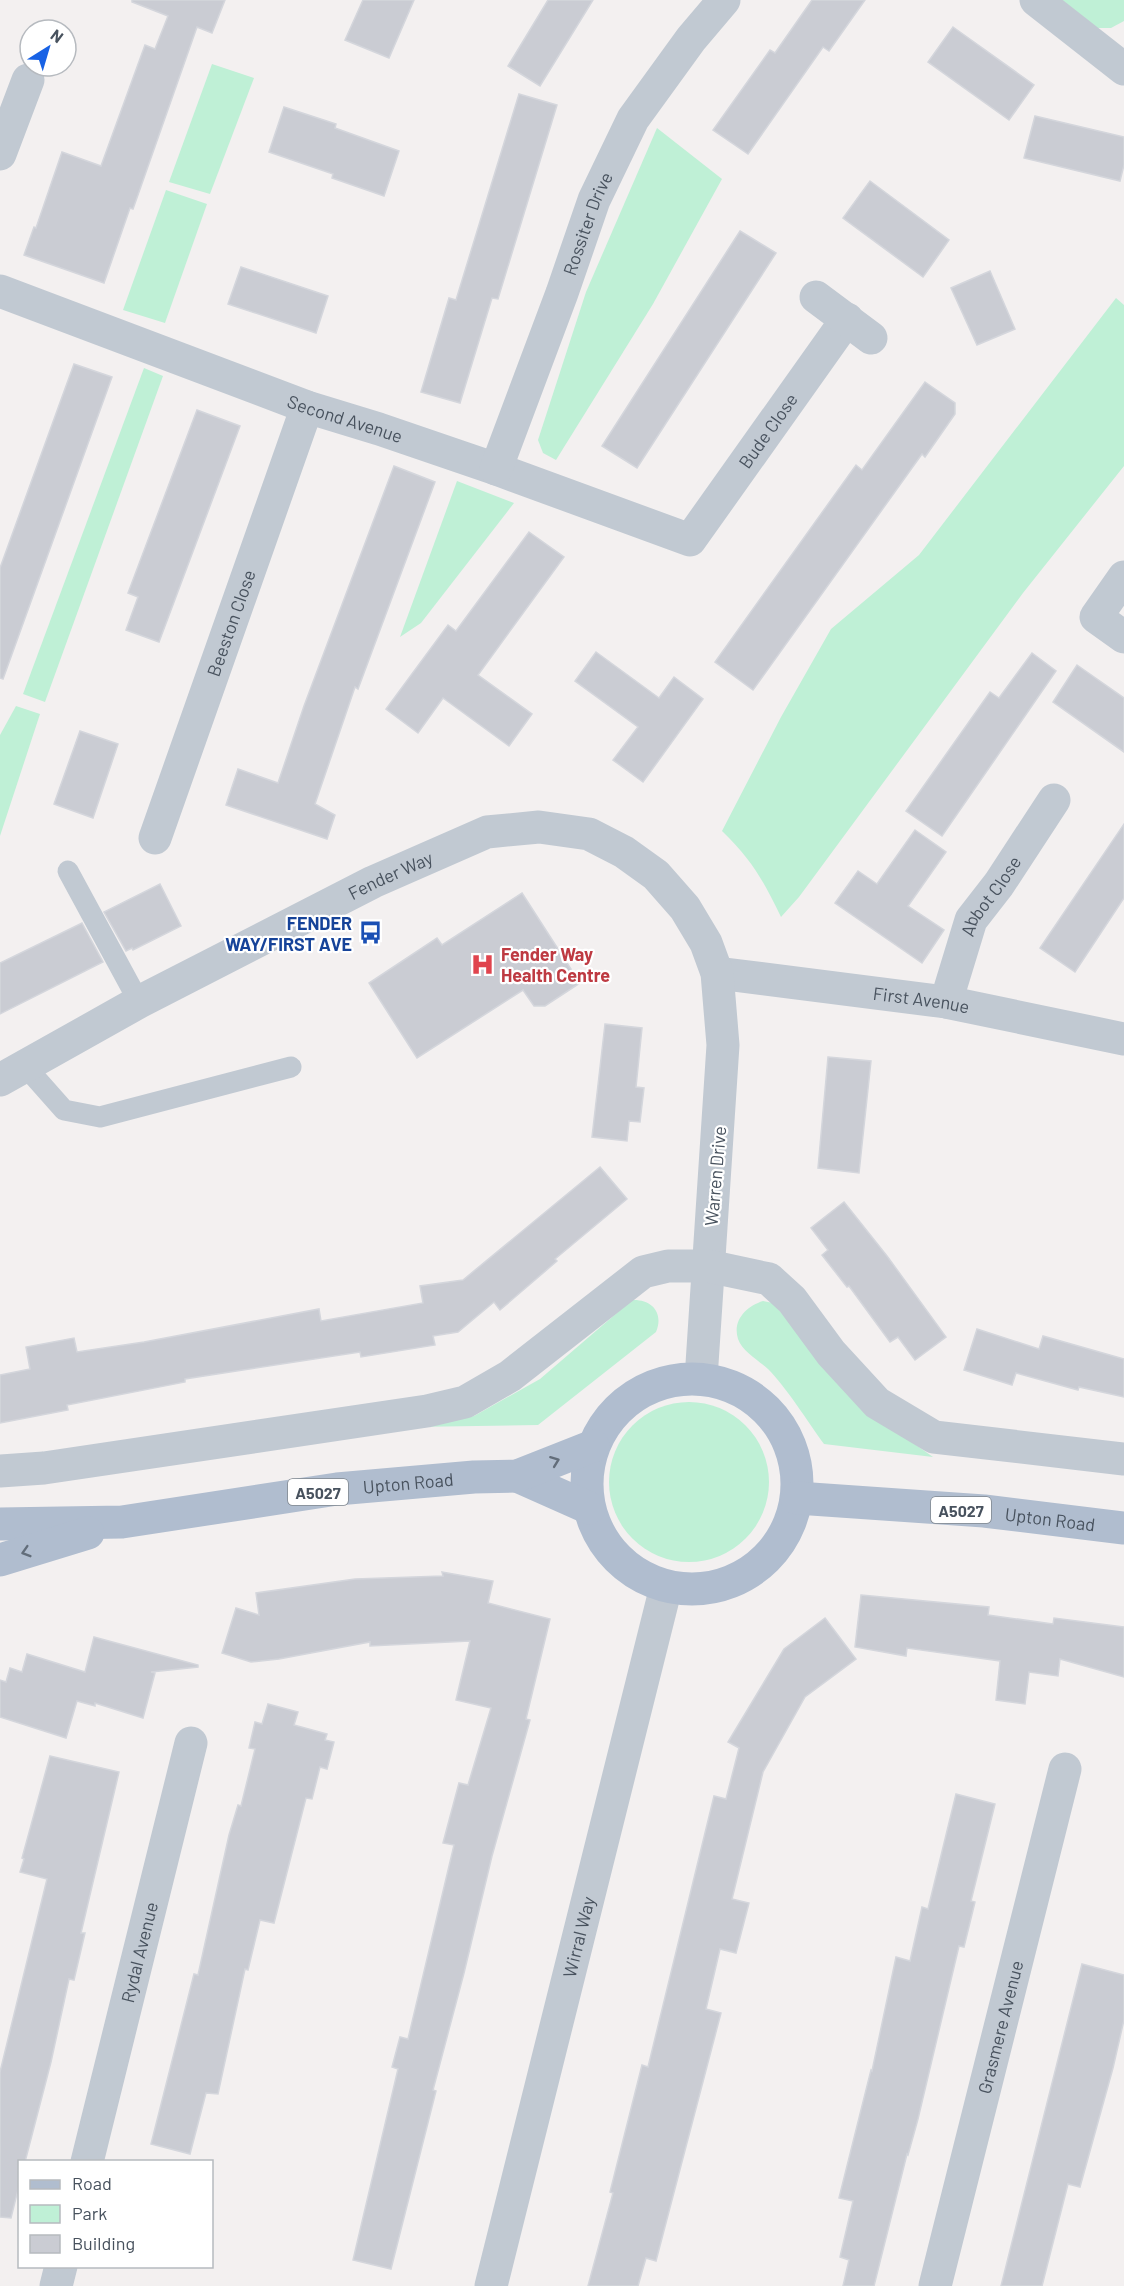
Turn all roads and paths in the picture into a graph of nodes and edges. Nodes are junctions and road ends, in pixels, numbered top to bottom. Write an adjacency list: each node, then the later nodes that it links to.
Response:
1 (724, 0): 9 (street, Rossiter Drive)
2 (1036, 0): 3 (street)
3 (1124, 69)
4 (28, 81): 5 (street)
5 (0, 154)
6 (0, 291): 8 (street, Second Avenue)
7 (816, 297): 10 (street, Bude Close)
8 (308, 407): 9 (street, Second Avenue); 14 (street, Beeston Close)
9 (496, 469): 10 (street, Second Avenue)
10 (690, 540)
11 (1124, 577): 12 (street)
12 (1124, 637)
13 (1054, 800): 18 (street, Abbot Close)
14 (155, 838)
15 (68, 872): 17 (lane)
16 (717, 973): 17 (street, Fender Way); 18 (street, First Avenue); 22 (street, Warren Drive)
17 (139, 1002): 21 (street, Fender Way)
18 (946, 1002): 19 (street, First Avenue)
19 (1124, 1039)
20 (291, 1067): 21 (lane)
21 (13, 1073)
22 (708, 1266): 23 (street, Warren Drive); 25 (street); 26 (street)
23 (700, 1379): 24 (main road); 28 (main road)
24 (593, 1446): 27 (main road, Upton Road / A5027, one-way to 24); 29 (main road)
25 (1124, 1459)
26 (0, 1471)
27 (517, 1476): 29 (main road, Upton Road / A5027); 30 (main road, Upton Road / A5027)
28 (797, 1498): 32 (main road, Upton Road / A5027); 34 (main road)
29 (588, 1508): 34 (main road)
30 (122, 1522): 31 (main road, Upton Road / A5027); 33 (main road, Upton Road / A5027, one-way to 33)
31 (0, 1524)
32 (1124, 1528)
33 (0, 1560)
34 (666, 1587): 40 (street, Wirral Way)
35 (191, 1743): 37 (street, Rydal Avenue)
36 (1065, 1769): 41 (street, Grasmere Avenue)
37 (87, 2160)
38 (60, 2268): 39 (street)
39 (56, 2286)
40 (491, 2286)
41 (935, 2286)

